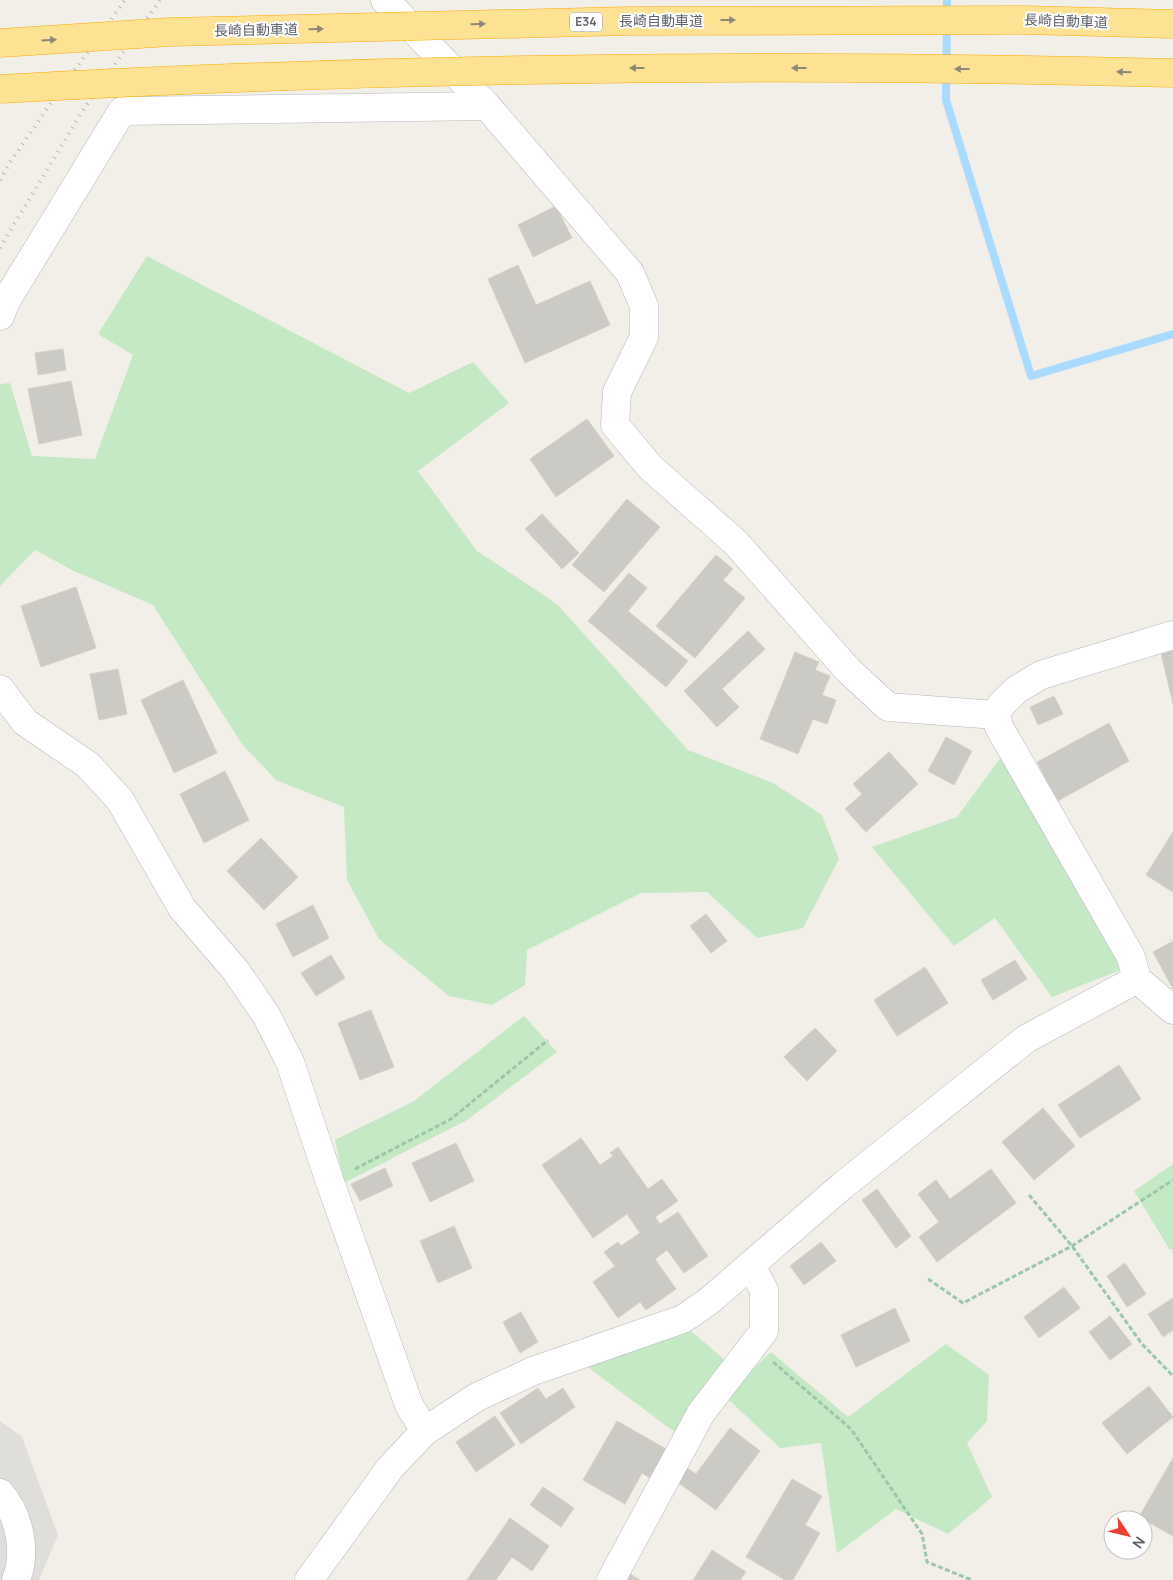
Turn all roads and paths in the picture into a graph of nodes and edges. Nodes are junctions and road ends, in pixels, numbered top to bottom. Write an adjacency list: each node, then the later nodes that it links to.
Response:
1 (384, 0): 6 (street)
2 (1173, 24): 3 (highway, 長崎自動車道 / E34, one-way to 2, bridge)
3 (0, 44)
4 (1173, 73): 5 (highway, one-way to 5, bridge)
5 (0, 89)
6 (488, 106): 7 (street); 10 (street)
7 (0, 316)
8 (1173, 635): 10 (street)
9 (0, 689): 15 (street)
10 (996, 714): 11 (street)
11 (1137, 979): 12 (street); 18 (street)
12 (1173, 1010)
13 (548, 1040): 15 (path)
14 (1173, 1180): 17 (path)
15 (330, 1182): 22 (street)
16 (1030, 1195): 17 (path)
17 (1072, 1246): 19 (path); 21 (path)
18 (751, 1266): 20 (street); 22 (street)
19 (928, 1279)
20 (754, 1345): 26 (street); 27 (path)
21 (1173, 1376)
22 (425, 1431): 25 (street)
23 (0, 1493): 24 (street)
24 (16, 1580)
25 (309, 1580)
26 (611, 1580)
27 (972, 1580)

